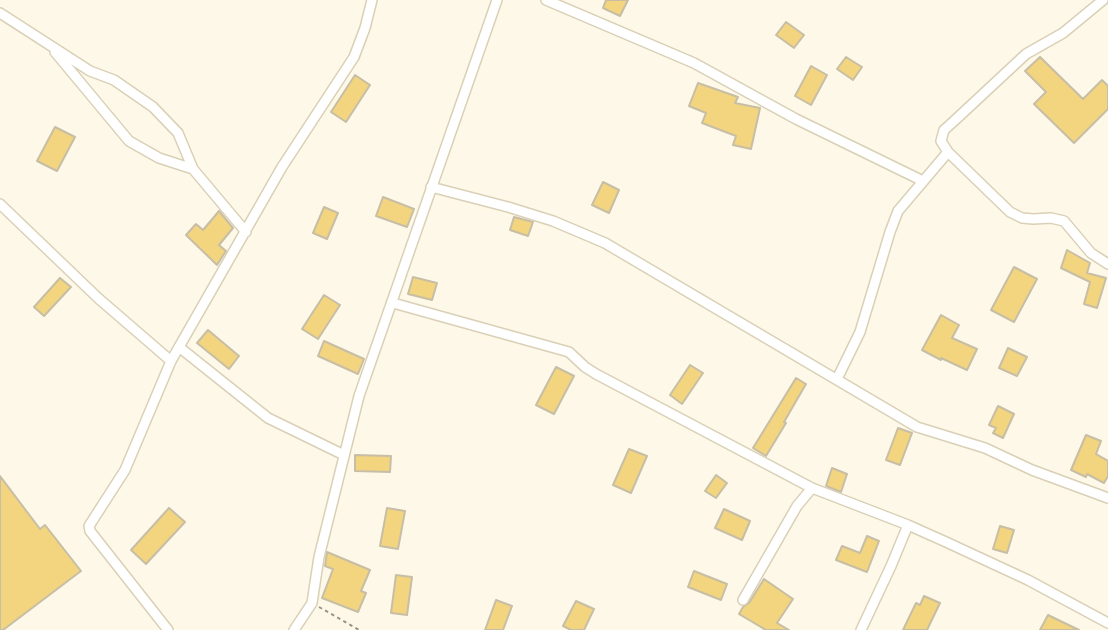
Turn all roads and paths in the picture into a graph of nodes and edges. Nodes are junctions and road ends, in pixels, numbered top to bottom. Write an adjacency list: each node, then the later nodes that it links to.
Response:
1 (372, 0): 12 (street)
2 (497, 0): 10 (street)
3 (546, 0): 9 (street)
4 (1103, 0): 7 (street)
5 (0, 13): 6 (street)
6 (49, 45): 8 (street); 8 (street)
7 (948, 152): 9 (street); 13 (street)
8 (193, 169): 12 (street)
9 (923, 181): 17 (street)
10 (431, 187): 14 (street); 17 (street)
11 (0, 204): 16 (street)
12 (246, 232): 15 (street)
13 (1108, 264)
14 (393, 303): 18 (street); 19 (street)
15 (179, 347): 16 (street); 18 (street)
16 (171, 361): 25 (street)
17 (837, 379): 20 (street)
18 (344, 455): 23 (street)
19 (813, 488): 21 (street); 22 (street)
20 (1108, 498)
21 (908, 525): 24 (street); 28 (street)
22 (743, 600)
23 (312, 603): 26 (street); 27 (path)
24 (1108, 623)
25 (168, 630)
26 (294, 630)
27 (359, 630)
28 (861, 630)

